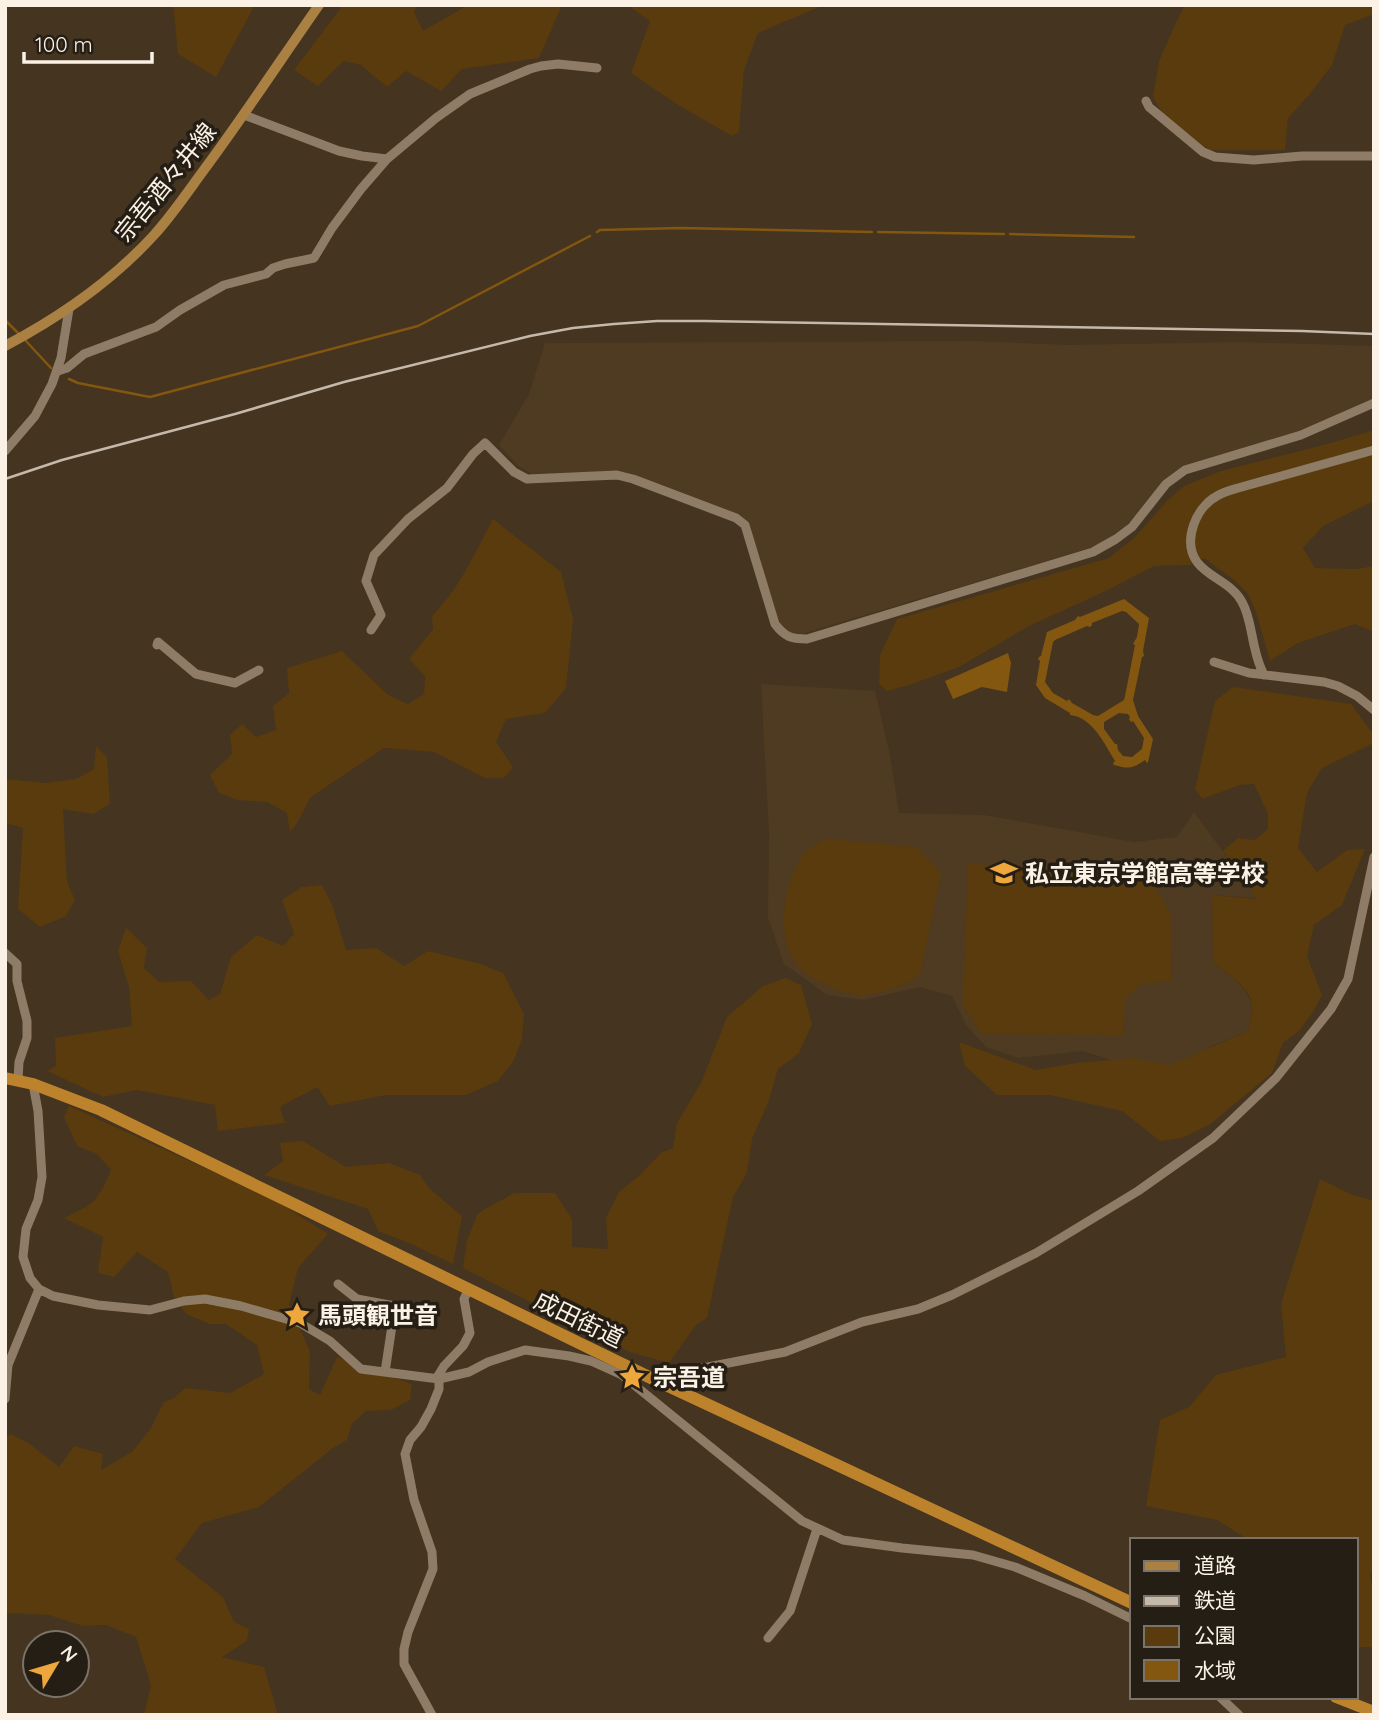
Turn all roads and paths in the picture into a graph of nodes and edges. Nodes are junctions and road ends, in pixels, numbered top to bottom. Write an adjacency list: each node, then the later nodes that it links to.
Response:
1 (319, 5): 4 (main road, 宗吾酒々井線)
2 (597, 68): 6 (street)
3 (1146, 101): 5 (street)
4 (244, 115): 6 (street); 7 (main road, 宗吾酒々井線)
5 (1374, 156)
6 (387, 159): 9 (street)
7 (69, 309): 8 (main road, 宗吾酒々井線); 9 (street)
8 (5, 346)
9 (58, 371): 12 (street)
10 (1374, 403): 13 (street)
11 (1374, 450): 17 (street)
12 (5, 452)
13 (371, 630)
14 (157, 645): 16 (street)
15 (1214, 662): 17 (street)
16 (259, 670)
17 (1264, 675): 18 (street)
18 (1374, 710)
19 (1374, 857): 28 (street)
20 (5, 953): 21 (street)
21 (12, 1079): 22 (highway, 成田街道)
22 (33, 1084): 24 (highway, 成田街道); 25 (street)
23 (338, 1284): 26 (street)
24 (469, 1288): 27 (highway, 成田街道); 29 (street)
25 (39, 1289): 26 (street); 30 (street)
26 (385, 1372): 29 (street)
27 (628, 1372): 28 (highway, 成田街道); 29 (street); 31 (street)
28 (651, 1378): 32 (highway, 成田街道)
29 (437, 1379): 38 (street)
30 (5, 1399)
31 (817, 1530): 33 (street); 34 (street)
32 (1130, 1602)
33 (1130, 1618)
34 (768, 1638)
35 (1222, 1699): 39 (street)
36 (1341, 1699): 37 (highway)
37 (1374, 1712)
38 (432, 1715)
39 (1238, 1715)

